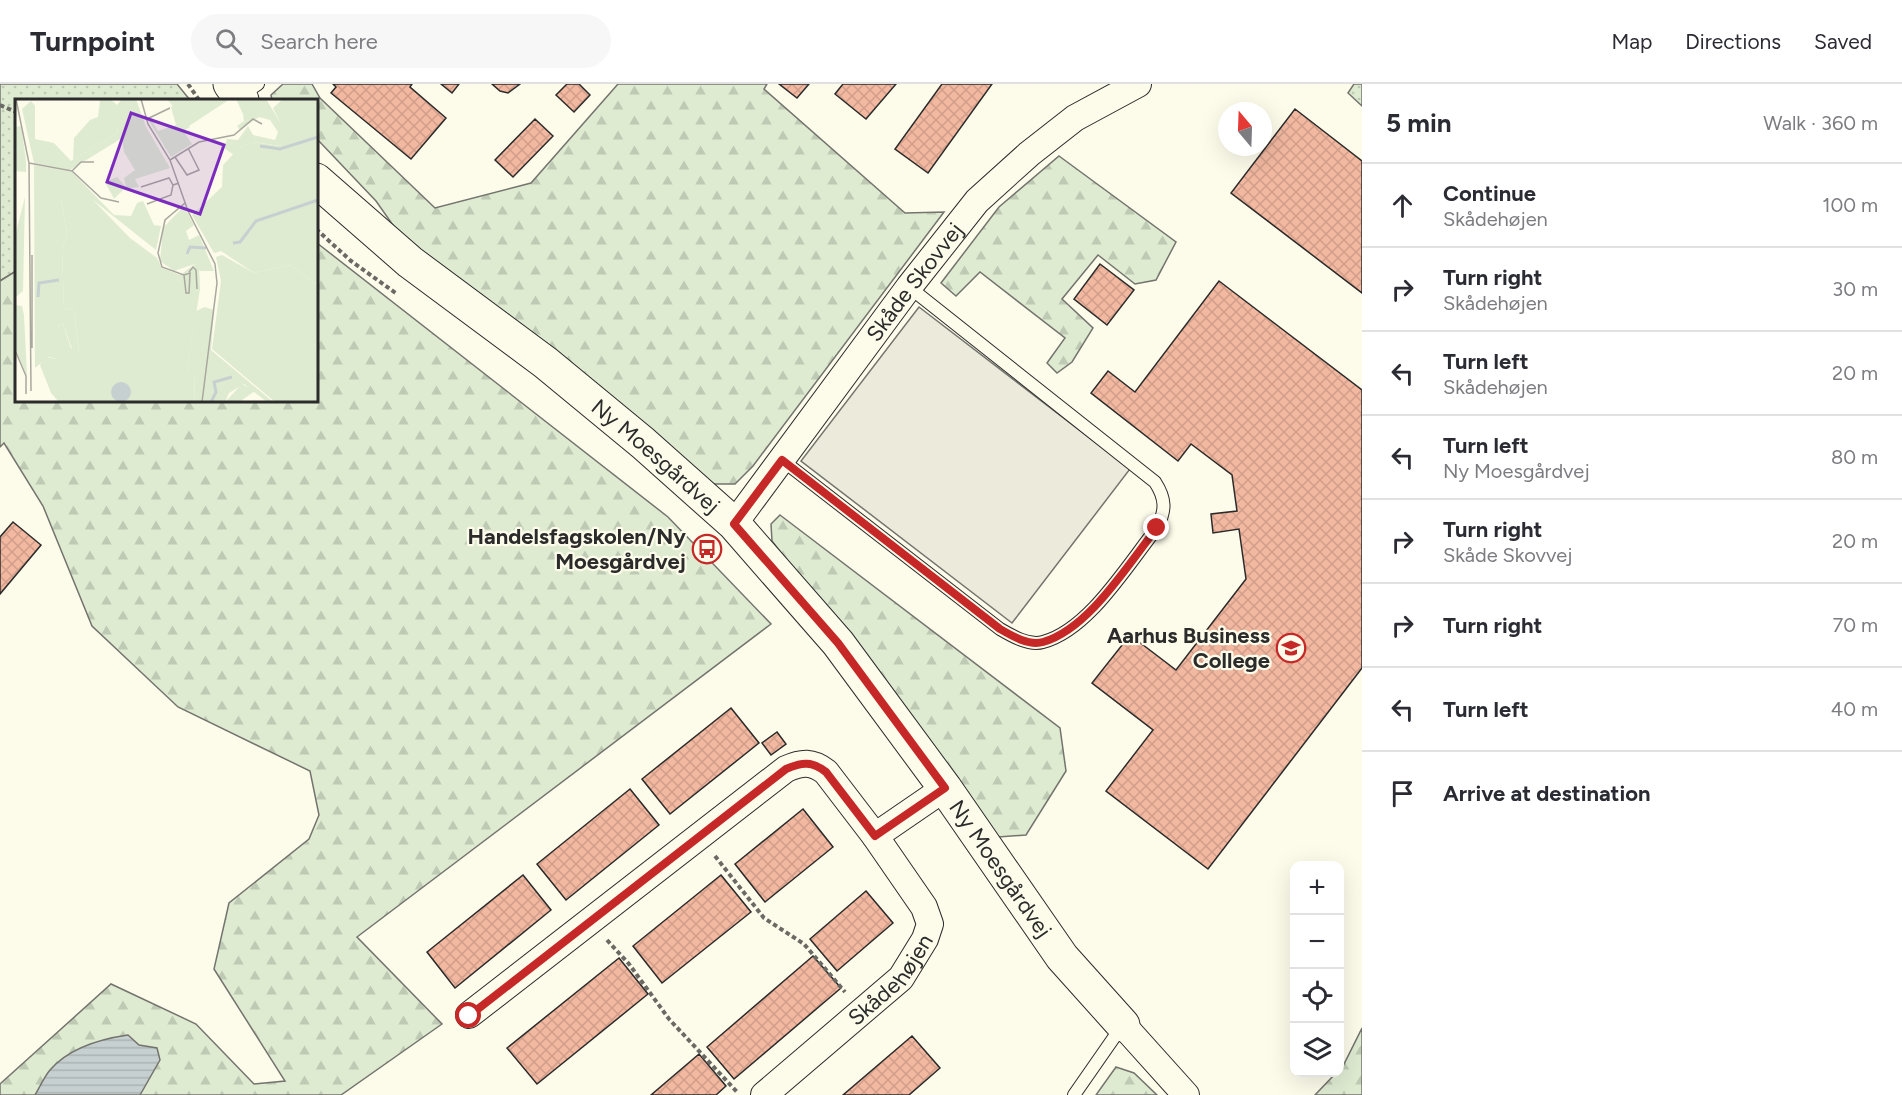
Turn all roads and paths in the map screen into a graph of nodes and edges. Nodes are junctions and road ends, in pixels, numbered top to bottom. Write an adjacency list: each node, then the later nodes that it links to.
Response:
1 (188, 84): 3 (path)
2 (1138, 84): 8 (street, Skåde Skovvej)
3 (198, 99)
4 (0, 105): 5 (path)
5 (15, 112)
6 (318, 182): 11 (street, Ny Moesgårdvej)
7 (318, 231): 9 (path)
8 (909, 287): 10 (street, Skåde Skovvej); 10 (lane)
9 (400, 296)
10 (782, 460): 11 (street, Skåde Skovvej)
11 (734, 524): 12 (street, Ny Moesgårdvej)
12 (945, 788): 14 (street); 18 (street, Ny Moesgårdvej)
13 (700, 836): 14 (street, Skådehøjen); 15 (street, Skådehøjen); 16 (path)
14 (875, 836): 16 (street, Skådehøjen)
15 (591, 921): 17 (street, Skådehøjen); 19 (path)
16 (861, 1012): 20 (street, Skådehøjen)
17 (469, 1016)
18 (1122, 1024): 21 (lane); 22 (street, Ny Moesgårdvej)
19 (740, 1095)
20 (764, 1095)
21 (1074, 1095)
22 (1186, 1095)

